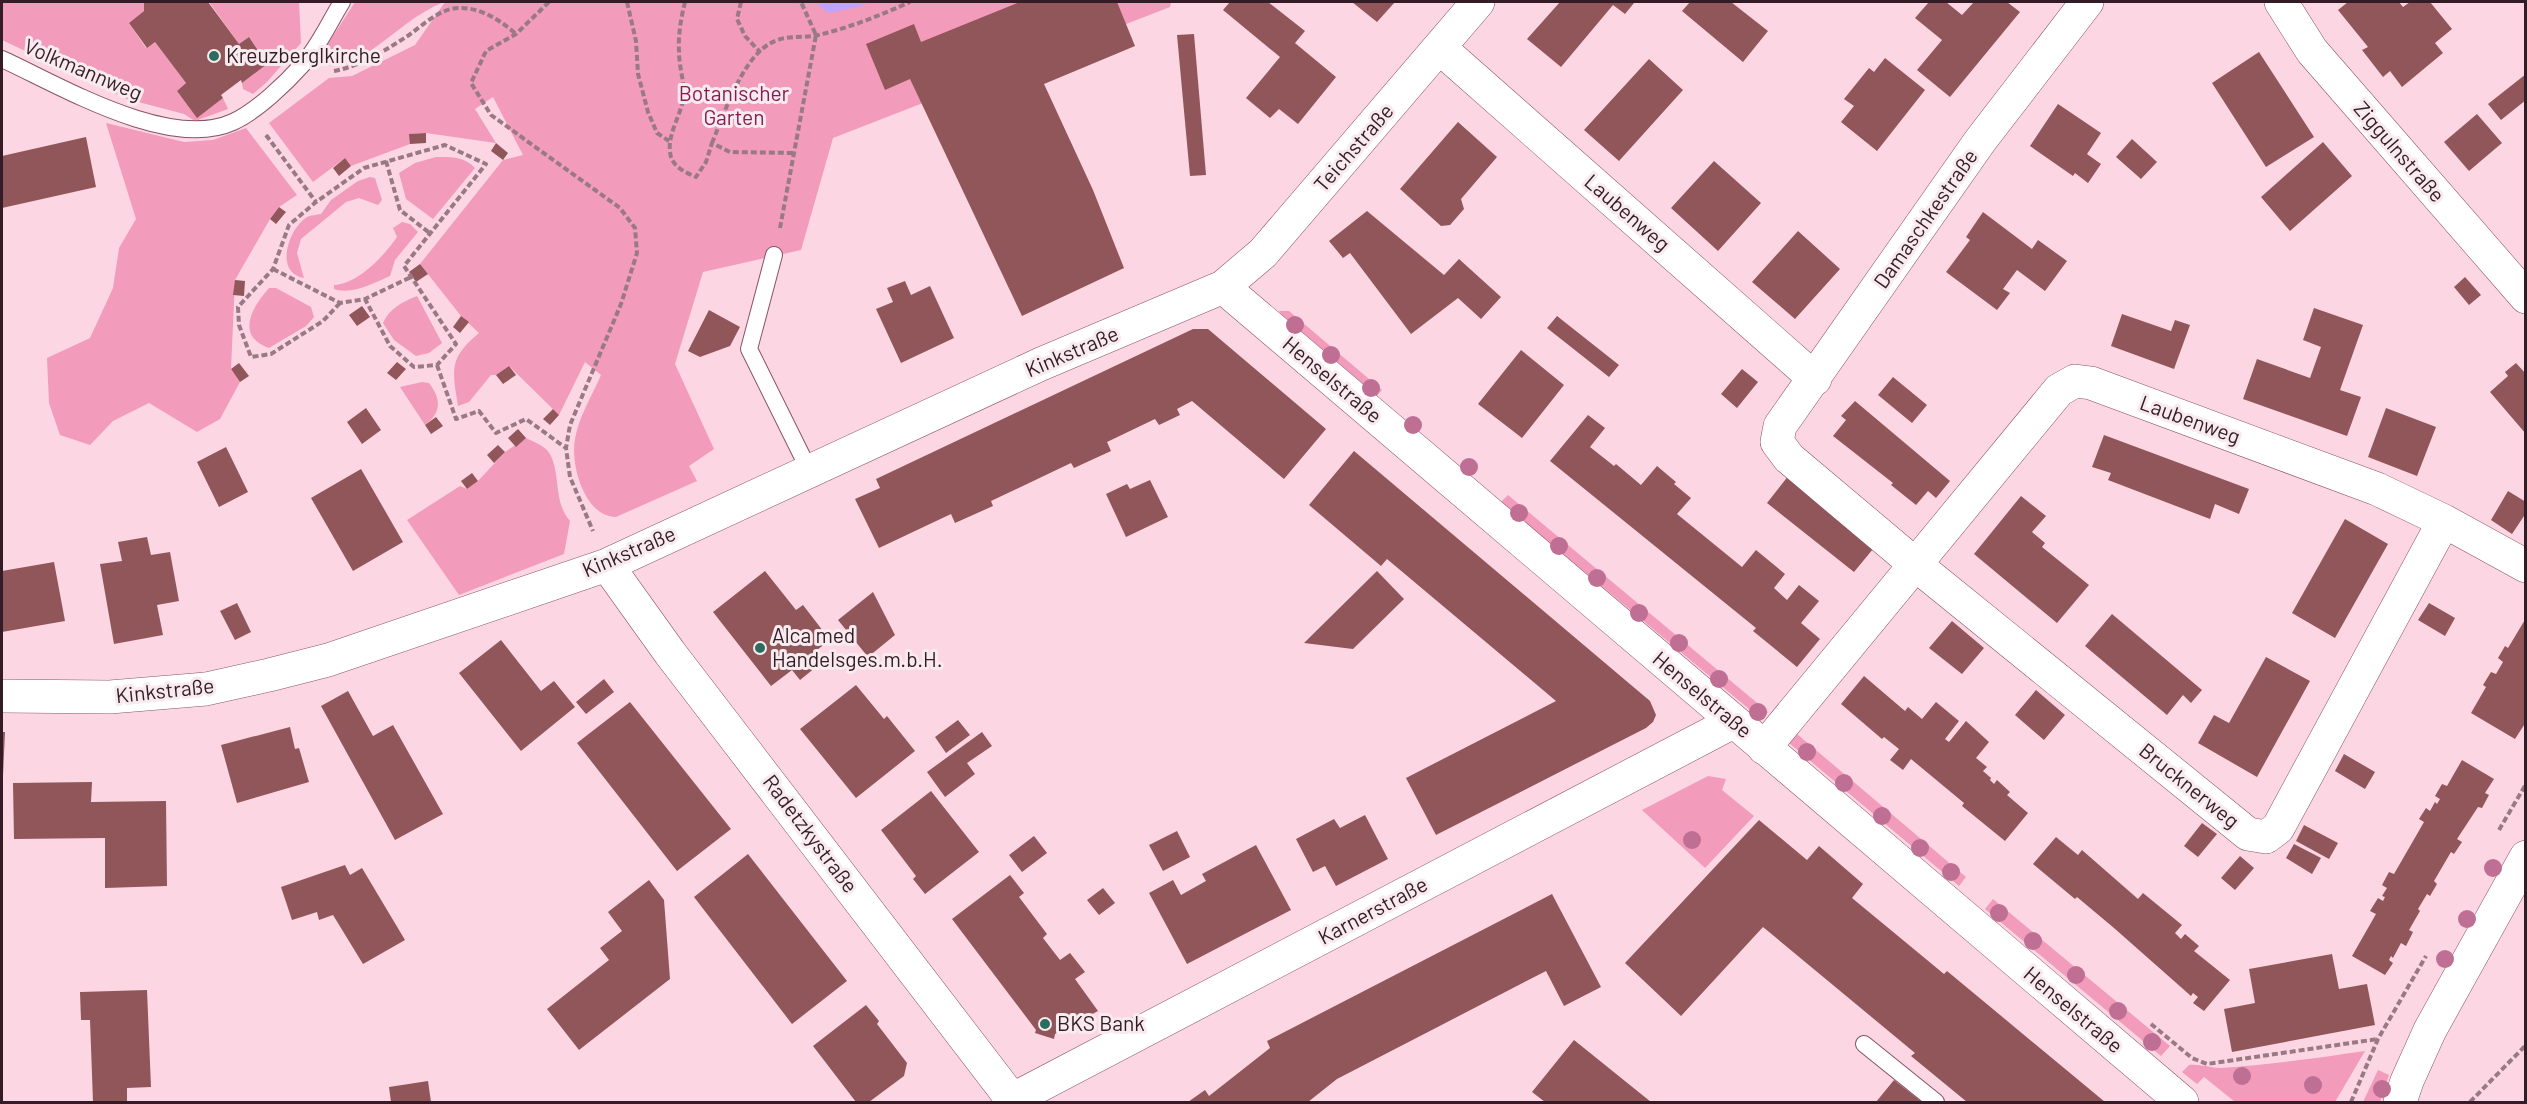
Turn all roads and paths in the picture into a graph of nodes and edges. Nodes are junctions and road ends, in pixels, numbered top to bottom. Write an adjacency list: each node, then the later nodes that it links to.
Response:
1 (342, 2): 16 (lane, Volkmannweg)
2 (549, 2): 11 (path)
3 (627, 2): 18 (path)
4 (686, 2): 18 (path)
5 (741, 2): 14 (path)
6 (801, 2): 12 (path)
7 (910, 2): 12 (path)
8 (1478, 2): 13 (street, Teichstraße)
9 (2087, 2): 32 (street, Damaschkestraße)
10 (2281, 2): 28 (street, Ziggulnstraße)
11 (516, 34): 16 (path); 33 (path)
12 (816, 35): 14 (path); 20 (path)
13 (1440, 48): 27 (street, Teichstraße); 32 (street, Laubenweg)
14 (760, 52): 19 (path)
15 (2, 59): 17 (lane, Volkmannweg)
16 (304, 63): 17 (lane, Volkmannweg)
17 (250, 113): 22 (path)
18 (669, 141): 19 (path)
19 (712, 143): 20 (path)
20 (794, 153): 24 (path)
21 (386, 161): 22 (path); 23 (path); 23 (path)
22 (316, 202): 25 (path)
23 (431, 234): 26 (path)
24 (774, 255): 34 (lane)
25 (273, 269): 30 (path); 30 (path)
26 (411, 277): 29 (path); 31 (path)
27 (1223, 287): 34 (street, Kinkstraße); 40 (street, Henselstraße)
28 (2526, 297)
29 (365, 299): 30 (path); 31 (path)
30 (340, 303)
31 (437, 365): 33 (path)
32 (1815, 379): 37 (street, Damaschkestraße)
33 (566, 448): 36 (path)
34 (809, 470): 36 (street, Kinkstraße)
35 (2444, 521): 37 (street, Laubenweg); 37 (street, Brucknerweg); 38 (street, Laubenweg)
36 (607, 565): 39 (street, Kinkstraße); 47 (street, Radetzkystraße)
37 (1916, 565): 41 (street, Laubenweg)
38 (2526, 566)
39 (2, 696)
40 (1733, 722): 41 (street, Henselstraße); 47 (street, Karnerstraße)
41 (1764, 747): 49 (street, Henselstraße)
42 (2526, 857): 50 (street)
43 (2146, 1019): 44 (path)
44 (2378, 1039)
45 (1863, 1044): 48 (lane)
46 (2526, 1045): 51 (path)
47 (1012, 1102)
48 (1936, 1102)
49 (2182, 1102)
50 (2400, 1102)
51 (2470, 1102)

